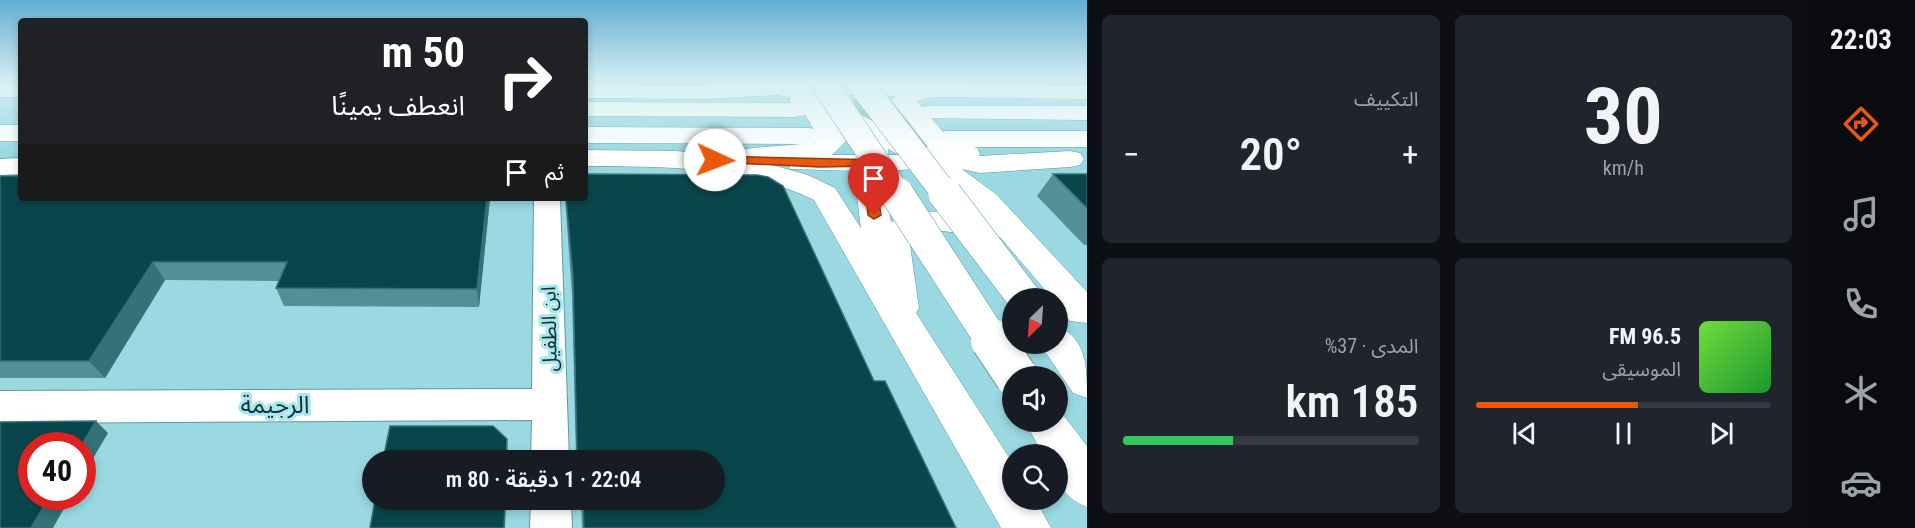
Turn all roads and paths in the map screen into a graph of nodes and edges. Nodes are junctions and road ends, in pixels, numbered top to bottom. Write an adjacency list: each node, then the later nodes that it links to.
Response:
1 (811, 105): 22 (street)
2 (827, 105): 14 (street)
3 (831, 105): 33 (street, bridge)
4 (843, 105): 14 (street)
5 (886, 105): 14 (street)
6 (902, 105): 29 (street, bridge)
7 (907, 105): 20 (street)
8 (588, 109): 9 (street)
9 (796, 110)
10 (0, 111): 11 (street)
11 (18, 111)
12 (926, 113): 13 (street)
13 (1087, 113)
14 (870, 127): 19 (street); 23 (street); 24 (street); 25 (street)
15 (0, 133): 16 (street)
16 (18, 133)
17 (588, 135): 18 (street)
18 (810, 136)
19 (943, 151): 20 (street); 24 (street); 25 (street); 30 (street)
20 (1082, 152): 25 (street); 30 (street)
21 (588, 158): 22 (street)
22 (694, 159): 23 (street); 31 (street)
23 (845, 162): 24 (street)
24 (876, 162): 31 (street)
25 (980, 165)
26 (0, 166): 27 (street)
27 (18, 166)
28 (547, 201): 35 (street, ابن الطفيل)
29 (1018, 288)
30 (1085, 313): 31 (street)
31 (902, 318): 42 (street)
32 (1067, 354): 34 (street)
33 (1009, 366)
34 (1087, 381)
35 (550, 404): 36 (street, الرجيمة); 38 (street, ابن الطفيل)
36 (0, 407)
37 (1053, 432): 39 (street)
38 (550, 450)
39 (1087, 485)
40 (550, 510): 41 (street)
41 (551, 528)
42 (1027, 528)

